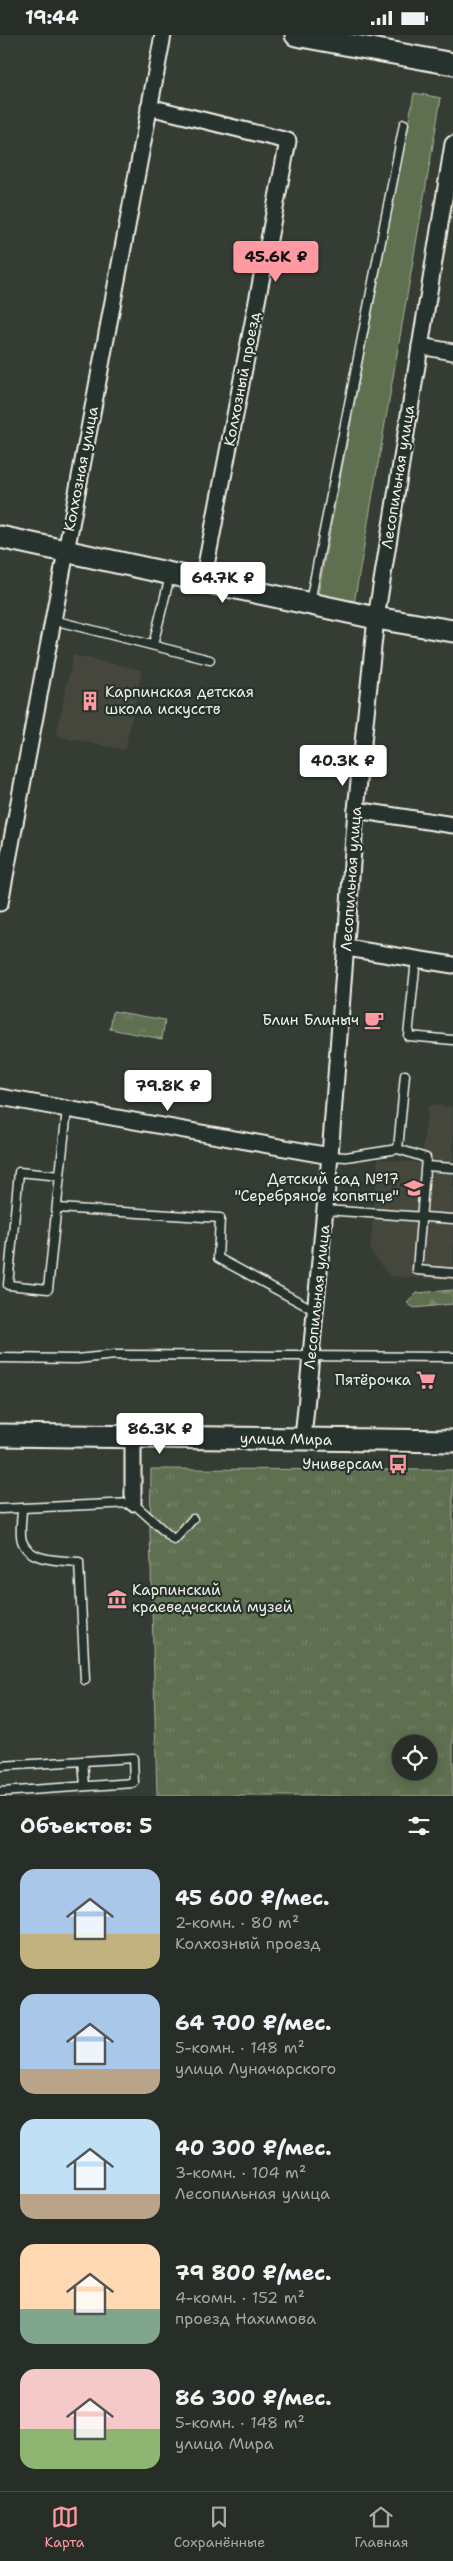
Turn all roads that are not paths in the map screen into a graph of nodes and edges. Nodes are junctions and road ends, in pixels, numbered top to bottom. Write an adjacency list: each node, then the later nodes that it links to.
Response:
1 (163, 35): 4 (street, Колхозная улица)
2 (296, 35): 3 (street)
3 (453, 64)
4 (149, 107): 10 (street, Колхозная улица); 12 (street, Колхозный проезд)
5 (404, 124): 13 (lane)
6 (453, 144): 7 (street, Лесопильная улица)
7 (420, 346): 8 (street); 14 (street, Лесопильная улица)
8 (453, 352)
9 (0, 537): 10 (street)
10 (66, 552): 11 (street); 15 (street, Колхозная улица)
11 (170, 574): 12 (street); 17 (lane)
12 (203, 581): 13 (street)
13 (309, 604): 14 (street)
14 (376, 618): 16 (street); 19 (street, Лесопильная улица)
15 (53, 620): 17 (lane); 21 (street, Колхозная улица)
16 (453, 631)
17 (152, 645): 18 (lane)
18 (210, 659)
19 (356, 809): 20 (street); 23 (street, Лесопильная улица)
20 (453, 825)
21 (6, 841): 22 (street, Колхозная улица)
22 (0, 903)
23 (347, 949): 24 (street); 31 (street, Лесопильная улица)
24 (416, 959): 25 (street); 26 (lane)
25 (453, 965)
26 (453, 1040)
27 (405, 1075): 30 (lane)
28 (0, 1097): 29 (street)
29 (67, 1109): 31 (street); 34 (lane)
30 (398, 1149): 31 (lane); 32 (lane)
31 (330, 1156): 36 (street, Лесопильная улица)
32 (426, 1166): 33 (lane); 37 (lane)
33 (453, 1168)
34 (60, 1176): 35 (lane); 35 (lane)
35 (57, 1209): 40 (lane)
36 (325, 1210): 37 (lane); 40 (street, Лесопильная улица)
37 (421, 1217): 38 (lane); 39 (lane)
38 (453, 1219)
39 (453, 1273)
40 (316, 1311): 41 (street, Лесопильная улица)
41 (311, 1356): 42 (lane); 43 (lane); 46 (street, Лесопильная улица)
42 (453, 1357)
43 (0, 1358)
44 (0, 1435): 45 (street, улица Мира)
45 (133, 1437): 46 (street, улица Мира); 48 (street)
46 (303, 1439): 47 (street, улица Мира)
47 (453, 1441)
48 (133, 1503): 50 (lane); 51 (lane)
49 (0, 1509): 50 (lane)
50 (22, 1509): 52 (lane)
51 (193, 1519)
52 (86, 1680)
53 (83, 1761): 54 (lane); 55 (lane); 55 (lane)
54 (0, 1766)
55 (85, 1786): 56 (lane)
56 (0, 1791)

